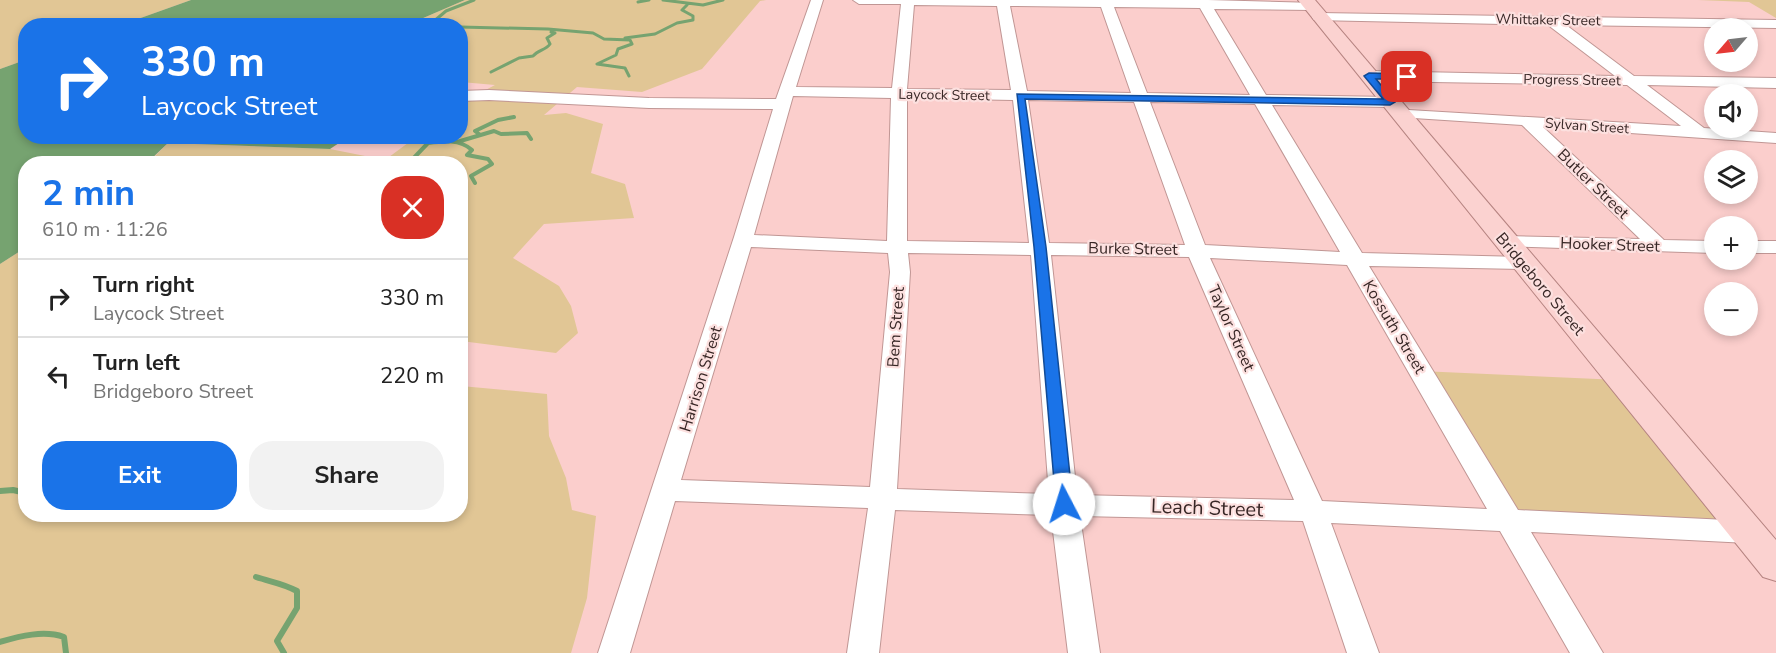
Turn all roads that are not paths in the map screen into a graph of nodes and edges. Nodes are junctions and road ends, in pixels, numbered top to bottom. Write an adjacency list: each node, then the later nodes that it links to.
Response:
1 (817, 0): 16 (street, Harrison Street)
2 (859, 0): 3 (street, Whittaker Street)
3 (908, 0): 4 (street, Whittaker Street); 13 (street, Bem Street)
4 (1002, 1): 5 (street, Whittaker Street); 15 (street)
5 (1106, 2): 6 (street, Whittaker Street); 17 (street, Taylor Street)
6 (1204, 3): 7 (street, Whittaker Street); 18 (street, Kossuth Street)
7 (1312, 8): 8 (street, Whittaker Street); 10 (main road, Bridgeboro Street)
8 (1552, 21): 9 (street, Whittaker Street); 11 (street)
9 (1773, 26)
10 (1369, 76): 11 (street, Progress Street); 19 (main road, Bridgeboro Street)
11 (1631, 81): 12 (street, Progress Street); 21 (street)
12 (1776, 83)
13 (899, 94): 15 (street, Laycock Street); 16 (street, Laycock Street); 26 (street, Bem Street)
14 (468, 96): 16 (street)
15 (1020, 96): 17 (street, Laycock Street); 27 (street)
16 (785, 98): 23 (street, Harrison Street)
17 (1140, 99): 18 (street, Laycock Street); 31 (street, Taylor Street)
18 (1261, 99): 19 (street, Laycock Street); 32 (street, Kossuth Street)
19 (1394, 107): 20 (street, Sylvan Street); 24 (main road, Bridgeboro Street)
20 (1527, 122): 21 (street, Sylvan Street); 25 (street, Butler Street)
21 (1700, 133): 22 (street, Sylvan Street)
22 (1776, 138)
23 (743, 241): 26 (street, Burke Street); 34 (street, Harrison Street)
24 (1505, 242): 25 (street, Hooker Street); 33 (main road, Bridgeboro Street)
25 (1659, 246): 28 (street, Hooker Street)
26 (897, 247): 27 (street, Burke Street); 35 (street, Bem Street)
27 (1040, 247): 31 (street, Burke Street); 36 (street)
28 (1704, 247)
29 (1758, 247): 30 (street)
30 (1776, 248)
31 (1197, 251): 32 (street, Burke Street); 37 (street, Taylor Street)
32 (1354, 259): 33 (street, Burke Street); 38 (street, Kossuth Street)
33 (1522, 262): 39 (main road, Bridgeboro Street)
34 (667, 490): 35 (street, Leach Street); 41 (street, Harrison Street)
35 (883, 498): 36 (street, Leach Street); 42 (street, Bem Street)
36 (1064, 504): 37 (street, Leach Street); 43 (street)
37 (1313, 511): 38 (street, Leach Street); 44 (street, Taylor Street)
38 (1508, 519): 39 (street, Leach Street); 45 (street, Kossuth Street)
39 (1748, 532): 40 (main road, Bridgeboro Street)
40 (1776, 566)
41 (614, 653)
42 (863, 653)
43 (1084, 653)
44 (1363, 653)
45 (1587, 653)

